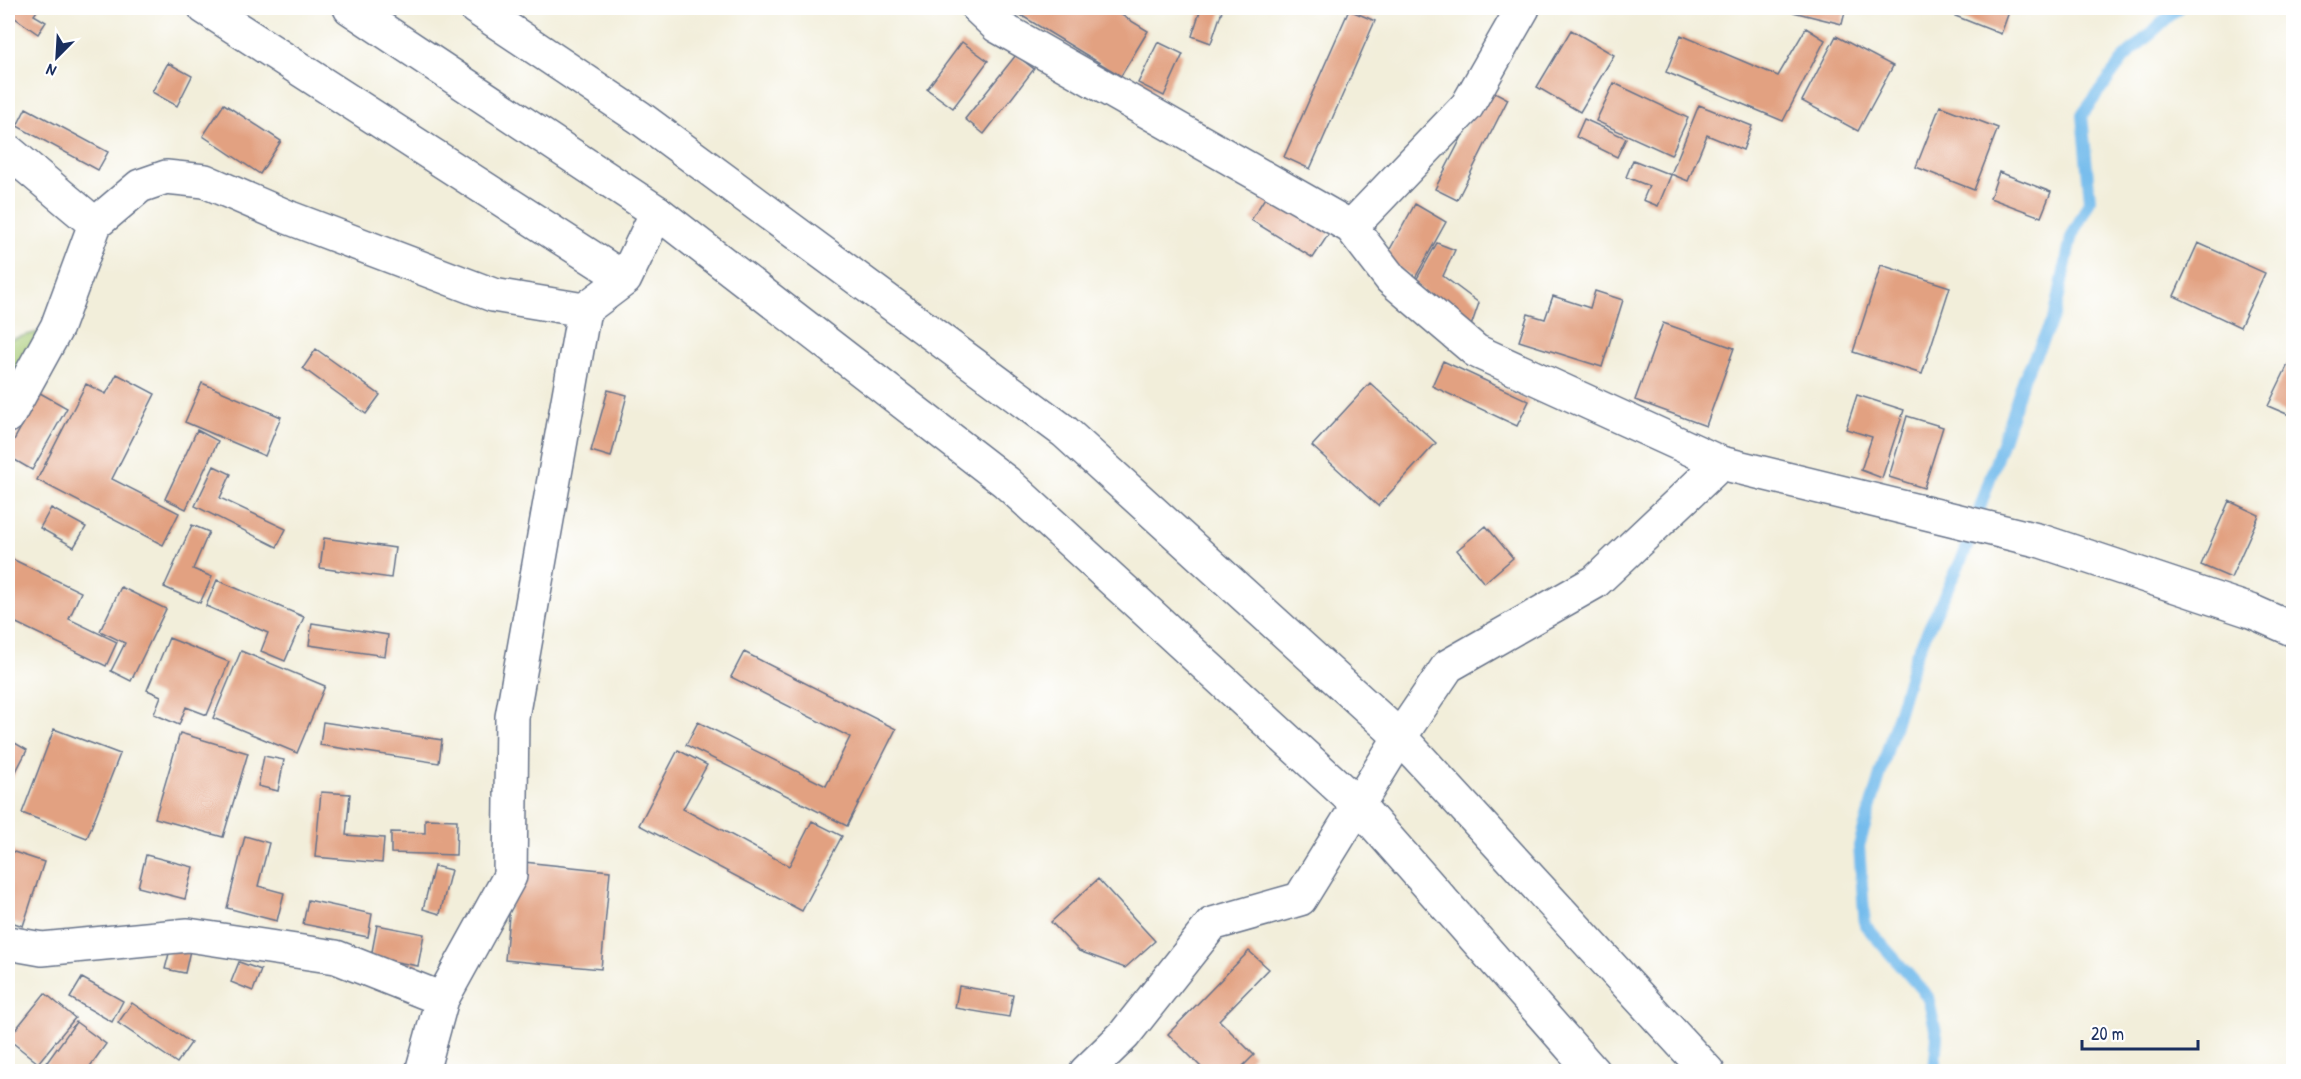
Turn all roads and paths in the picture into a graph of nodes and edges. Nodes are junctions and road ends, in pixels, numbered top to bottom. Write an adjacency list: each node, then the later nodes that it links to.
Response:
1 (205, 8): 10 (street)
2 (350, 8): 7 (street)
3 (476, 8): 15 (street)
4 (978, 8): 9 (street)
5 (1523, 8): 9 (street)
6 (8, 151): 8 (street)
7 (657, 212): 10 (street); 16 (street)
8 (95, 224): 11 (street); 12 (street)
9 (1351, 227): 13 (street)
10 (625, 279): 11 (street)
11 (584, 310): 18 (street)
12 (8, 416)
13 (1721, 463): 14 (street); 15 (street)
14 (2294, 630)
15 (1400, 737): 16 (street); 22 (street)
16 (1358, 806): 20 (street); 21 (street)
17 (8, 943): 18 (street)
18 (442, 999): 19 (street)
19 (422, 1071)
20 (1086, 1071)
21 (1593, 1071)
22 (1708, 1071)

